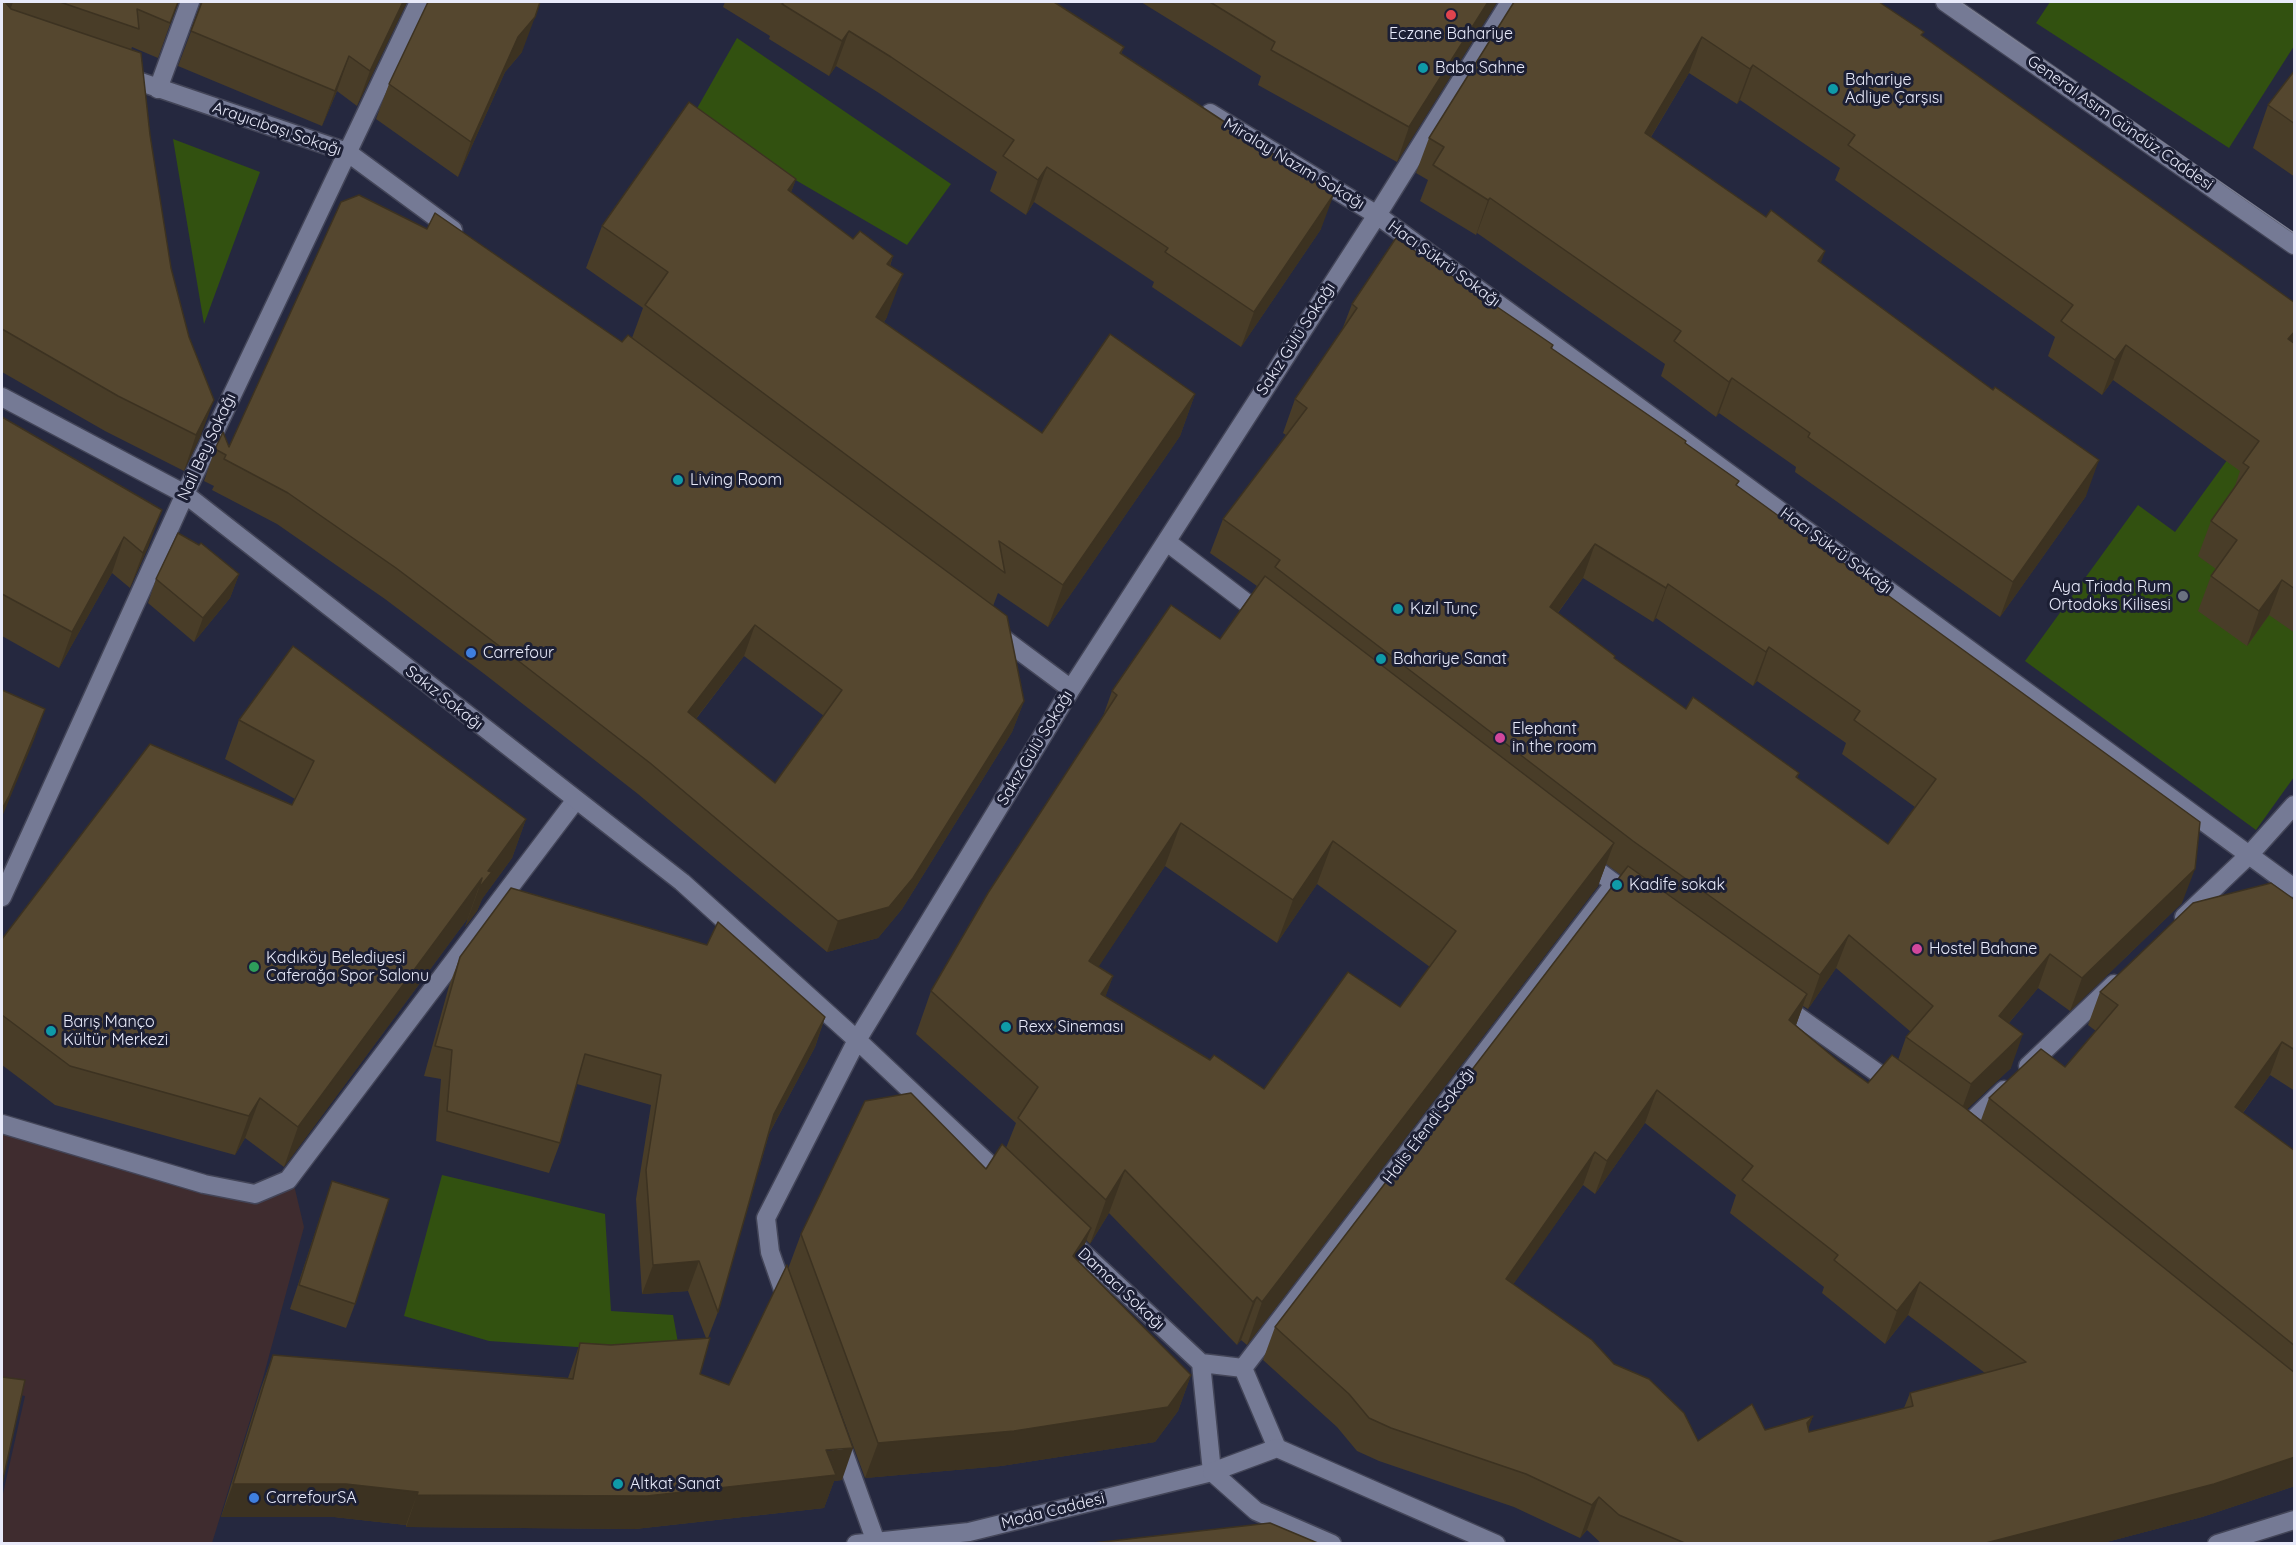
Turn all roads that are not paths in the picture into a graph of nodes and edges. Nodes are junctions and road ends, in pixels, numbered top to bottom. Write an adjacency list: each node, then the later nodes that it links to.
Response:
1 (190, 2): 6 (street)
2 (419, 2): 8 (street, Nail Bey Sokağı)
3 (1510, 2): 9 (street, Sakız Gülü Sokağı)
4 (1945, 2): 11 (street, General Asım Gündüz Caddesi)
5 (102, 69): 6 (street, Arayıcıbaşı Sokağı)
6 (158, 89): 8 (street, Arayıcıbaşı Sokağı)
7 (1197, 105): 9 (street, Miralay Nazım Sokağı)
8 (347, 152): 10 (street, Arayıcıbaşı Sokağı); 13 (street, Nail Bey Sokağı)
9 (1377, 215): 14 (street, Sakız Gülü Sokağı); 21 (street, Hacı Şükrü Sokağı)
10 (463, 238)
11 (2295, 245)
12 (2, 397): 13 (street, Sakız Sokağı)
13 (184, 494): 18 (street, Sakız Sokağı); 24 (street, Nail Bey Sokağı)
14 (1167, 542): 16 (street); 17 (street, Sakız Gülü Sokağı)
15 (976, 618): 17 (street)
16 (1281, 629)
17 (1071, 689): 29 (street, Sakız Gülü Sokağı)
18 (575, 801): 29 (street, Sakız Sokağı); 31 (street)
19 (2295, 805): 21 (street)
20 (1567, 848): 22 (street)
21 (2250, 854): 23 (street, Hacı Şükrü Sokağı); 26 (street)
22 (1614, 884): 25 (street); 37 (street, Halis Efendi Sokağı)
23 (2295, 888)
24 (2, 897)
25 (1643, 905)
26 (2173, 927)
27 (2131, 968): 32 (street)
28 (1768, 994): 30 (street)
29 (857, 1040): 33 (street); 35 (street, Sakız Gülü Sokağı)
30 (1912, 1098)
31 (2, 1124)
32 (1978, 1147)
33 (1020, 1194)
34 (1055, 1226): 36 (street, Damacı Sokağı)
35 (794, 1319)
36 (1201, 1363): 37 (street); 40 (street)
37 (1243, 1368): 39 (street)
38 (835, 1431): 43 (street)
39 (1278, 1448): 40 (street, Moda Caddesi); 46 (street)
40 (1212, 1472): 42 (street, Moda Caddesi); 45 (street)
41 (2295, 1520): 47 (street)
42 (967, 1538): 43 (street, Moda Caddesi)
43 (876, 1542): 44 (street, Moda Caddesi)
44 (856, 1544)
45 (1332, 1544)
46 (1496, 1544)
47 (2217, 1544)

